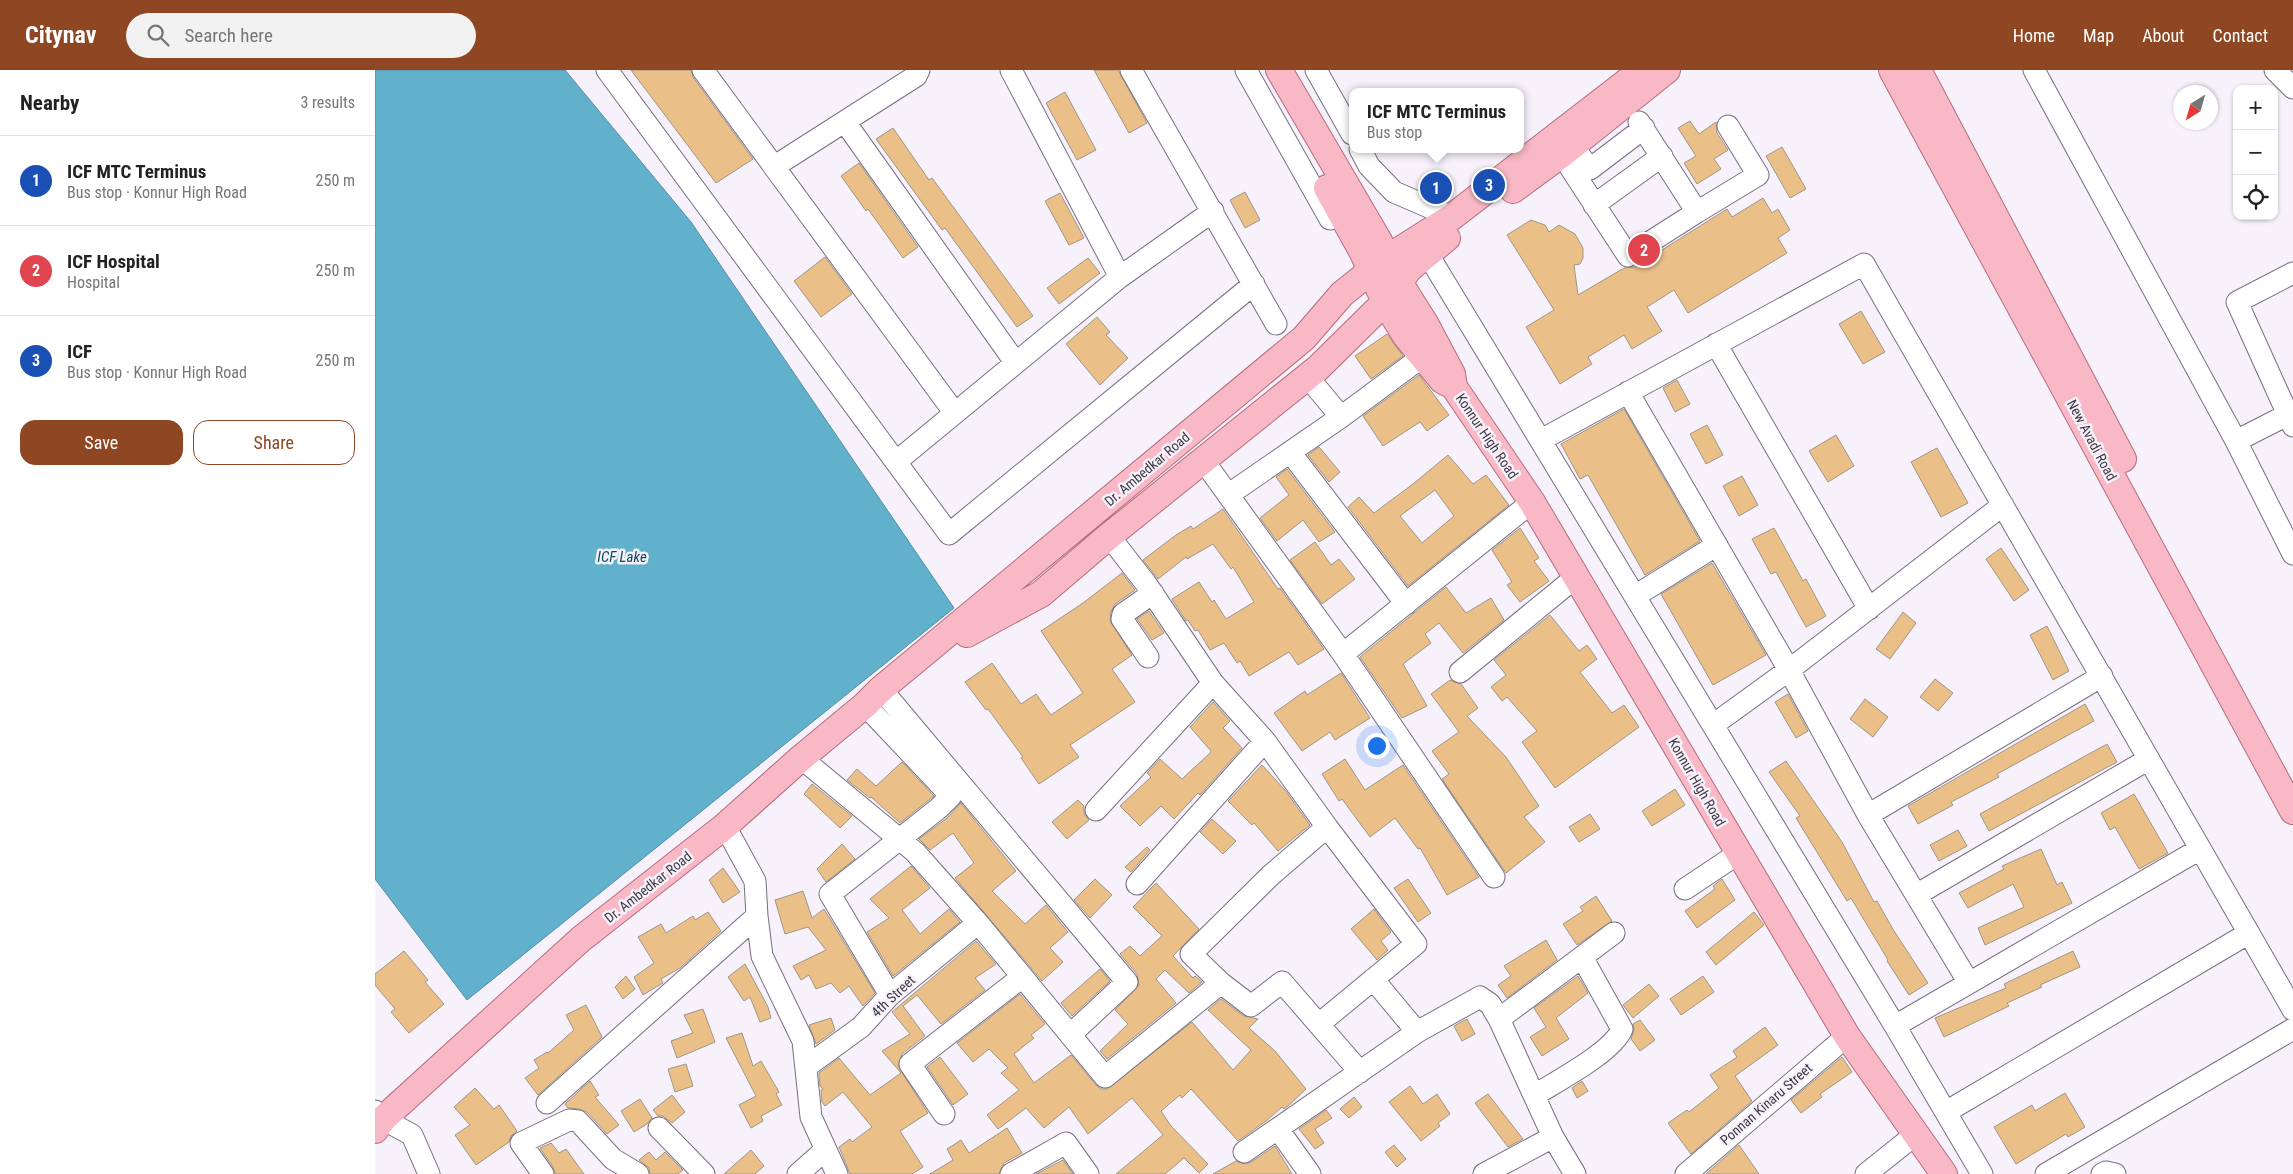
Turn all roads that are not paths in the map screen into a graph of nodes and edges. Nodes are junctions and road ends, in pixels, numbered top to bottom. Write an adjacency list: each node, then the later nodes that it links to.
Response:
1 (607, 70): 51 (street)
2 (703, 70): 23 (street)
3 (919, 70): 17 (street)
4 (1011, 70): 33 (street)
5 (1131, 70): 27 (street)
6 (1246, 70): 31 (street)
7 (1262, 70): 31 (main road)
8 (1279, 70): 24 (main road)
9 (1316, 70): 19 (street)
10 (1642, 70): 20 (main road)
11 (1667, 70): 20 (main road)
12 (1892, 70): 77 (main road, New Avadi Road)
13 (1918, 70): 75 (main road, New Avadi Road)
14 (2034, 70): 48 (street)
15 (2275, 70): 16 (street)
16 (2293, 88)
17 (845, 122): 23 (street); 40 (street)
18 (1728, 126): 28 (street)
19 (1349, 129)
20 (1562, 142): 22 (street); 26 (street); 29 (main road, Dr. Ambedkar Road); 30 (main road, Dr. Ambedkar Road)
21 (1362, 153): 25 (street)
22 (1662, 156): 26 (street); 28 (street)
23 (775, 166): 44 (street)
24 (1343, 181): 25 (street); 31 (main road)
25 (1394, 192): 29 (street)
26 (1594, 205): 28 (street)
27 (1213, 211): 33 (street); 34 (street)
28 (1697, 212)
29 (1452, 216): 31 (main road, Dr. Ambedkar Road)
30 (1427, 253): 35 (main road, Dr. Ambedkar Road); 47 (street)
31 (1371, 264): 35 (main road); 38 (main road, Dr. Ambedkar Road)
32 (2293, 273): 46 (street)
33 (1121, 277): 40 (street)
34 (1253, 284): 36 (street); 51 (street)
35 (1392, 292): 39 (main road, Konnur High Road); 41 (main road, Dr. Ambedkar Road); 42 (main road, Konnur High Road)
36 (1276, 324)
37 (1716, 344): 43 (street); 54 (street); 62 (street)
38 (1291, 349): 41 (street); 65 (main road, Dr. Ambedkar Road)
39 (1422, 357): 42 (main road, Konnur High Road); 45 (street)
40 (1015, 362): 44 (street)
41 (1305, 378): 45 (street); 50 (main road, Dr. Ambedkar Road)
42 (1454, 387): 53 (main road, Konnur High Road)
43 (1629, 392): 47 (street); 56 (street)
44 (955, 412): 51 (street)
45 (1341, 418): 49 (street)
46 (2290, 421): 48 (street)
47 (1541, 440): 60 (street)
48 (2236, 441): 57 (street)
49 (1291, 452): 52 (street); 61 (street)
50 (1203, 460): 52 (street); 55 (main road, Dr. Ambedkar Road)
51 (897, 461)
52 (1228, 495): 63 (street)
53 (1532, 502): 58 (main road, Konnur High Road); 61 (street)
54 (2003, 505): 62 (street); 68 (street)
55 (1109, 536): 59 (street); 65 (main road, Dr. Ambedkar Road)
56 (1717, 545): 60 (street); 66 (street)
57 (2293, 554)
58 (1576, 577): 67 (street); 83 (main road, Konnur High Road)
59 (1153, 593): 64 (street); 69 (street)
60 (1635, 596): 71 (street)
61 (1406, 604): 63 (street)
62 (1869, 609): 66 (street)
63 (1343, 654): 84 (street)
64 (1148, 657)
65 (918, 661): 70 (main road, Dr. Ambedkar Road)
66 (1789, 670): 71 (street); 78 (street)
67 (1460, 672)
68 (2102, 676): 74 (street); 78 (street)
69 (1213, 683): 72 (street); 76 (street)
70 (873, 697): 73 (main road, Dr. Ambedkar Road); 81 (street); 104 (street)
71 (1713, 725): 101 (street)
72 (1265, 741): 80 (street); 85 (street)
73 (801, 758): 79 (main road, Dr. Ambedkar Road); 81 (street)
74 (2149, 759): 82 (street); 87 (street)
75 (2293, 782)
76 (1095, 810)
77 (2293, 811)
78 (1868, 816): 87 (street)
79 (725, 826): 88 (street); 112 (main road, Dr. Ambedkar Road)
80 (1327, 827): 94 (street); 95 (street)
81 (899, 840): 89 (street); 97 (street)
82 (2200, 849): 91 (street); 96 (street)
83 (1739, 853): 86 (street); 105 (main road, Konnur High Road)
84 (1494, 877)
85 (1137, 884)
86 (1685, 889)
87 (1916, 895): 96 (street)
88 (757, 916): 106 (street); 109 (street)
89 (978, 923): 93 (street); 97 (street, 4th Street)
90 (1614, 933): 92 (street)
91 (2249, 933): 98 (street); 110 (street)
92 (1581, 957): 99 (street); 108 (street)
93 (1021, 977): 104 (street); 111 (street)
94 (1373, 979): 100 (street); 103 (street)
95 (1221, 983): 100 (street); 104 (street)
96 (1969, 983): 101 (street)
97 (890, 995): 106 (street, 4th Street)
98 (2293, 1010)
99 (1499, 1019): 103 (street); 108 (street)
100 (1319, 1024): 107 (street)
101 (1895, 1026): 110 (street)
102 (2293, 1029): 134 (street)
103 (1417, 1032): 107 (street)
104 (1070, 1035)
105 (1847, 1036): 115 (main road, Konnur High Road); 130 (street, Ponnan Kinaru Street)
106 (806, 1067): 117 (street)
107 (1360, 1072): 114 (street)
108 (1535, 1096): 116 (street)
109 (547, 1102)
110 (1946, 1112): 133 (street)
111 (944, 1114)
112 (378, 1120): 119 (street)
113 (659, 1128): 122 (street)
114 (1278, 1129): 118 (street); 127 (street)
115 (1916, 1134): 131 (street); 132 (main road, Konnur High Road)
116 (1553, 1137): 128 (street); 129 (street)
117 (825, 1150): 123 (street); 124 (street)
118 (1244, 1152)
119 (429, 1174)
120 (543, 1174): 121 (street)
121 (638, 1174)
122 (704, 1174)
123 (798, 1174)
124 (837, 1174)
125 (1011, 1174): 126 (street)
126 (1089, 1174)
127 (1310, 1174)
128 (1484, 1174)
129 (1575, 1174)
130 (1686, 1174)
131 (1866, 1174)
132 (1943, 1174)
133 (1982, 1174)
134 (2046, 1174)
135 (2102, 1174): 136 (street)
136 (2115, 1174)

